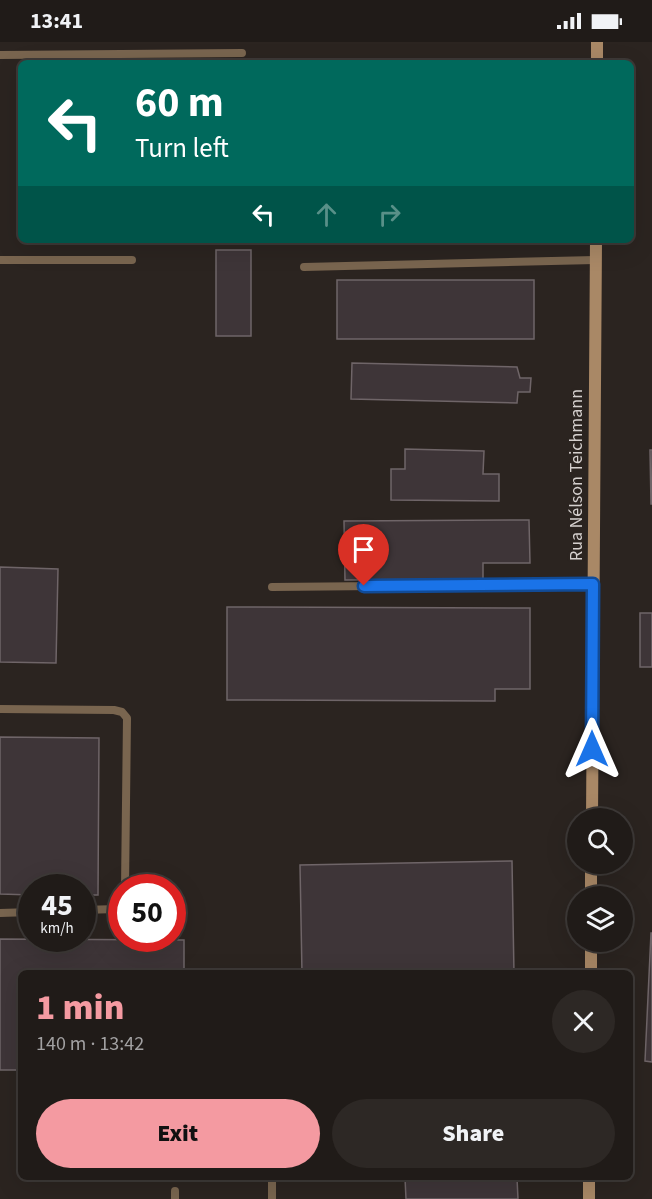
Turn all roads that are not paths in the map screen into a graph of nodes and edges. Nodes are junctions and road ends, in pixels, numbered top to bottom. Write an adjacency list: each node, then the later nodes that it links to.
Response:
1 (597, 42): 4 (main road)
2 (242, 53): 3 (lane)
3 (0, 55)
4 (597, 60)
5 (596, 243): 8 (main road, Rua Nélson Teichmann)
6 (0, 260): 7 (lane)
7 (132, 260)
8 (596, 260): 9 (lane); 10 (main road, Rua Nélson Teichmann)
9 (304, 267)
10 (593, 584): 11 (lane); 13 (main road, Rua Nélson Teichmann)
11 (272, 587)
12 (0, 709): 14 (lane)
13 (592, 808)
14 (125, 874)
15 (18, 912): 16 (lane)
16 (0, 913)
17 (591, 952): 18 (main road)
18 (591, 970)
19 (272, 1180): 21 (lane)
20 (589, 1180): 22 (main road)
21 (272, 1199)
22 (589, 1199)

